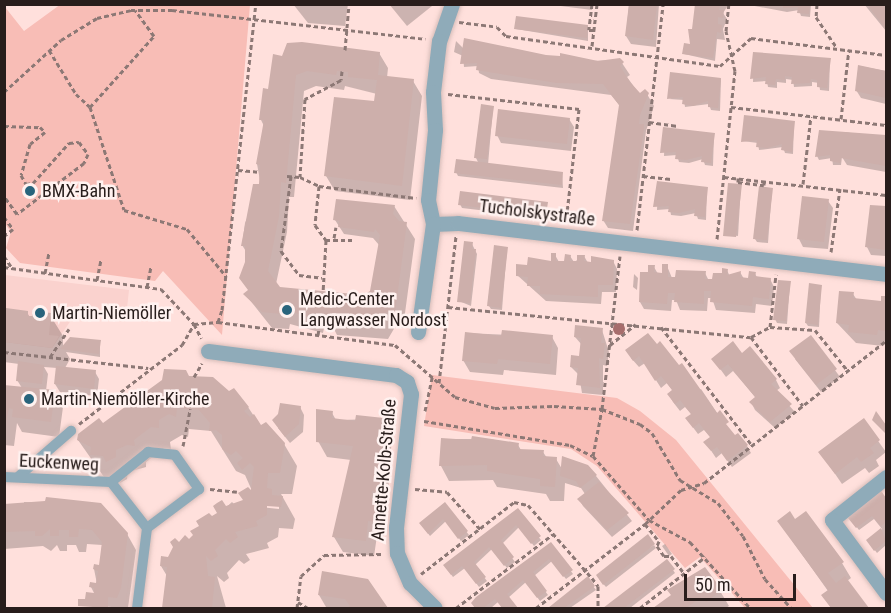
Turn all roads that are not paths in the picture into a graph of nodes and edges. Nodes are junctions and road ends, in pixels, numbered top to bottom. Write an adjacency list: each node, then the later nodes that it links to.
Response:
1 (452, 4): 2 (street)
2 (433, 224): 3 (street, Tucholskystraße); 4 (street)
3 (886, 274)
4 (418, 332)
5 (208, 351): 14 (street, Annette-Kolb-Straße)
6 (71, 431): 8 (street)
7 (4, 477): 8 (street, Euckenweg)
8 (19, 477): 10 (street, Euckenweg)
9 (886, 477): 12 (street)
10 (111, 482): 11 (street, Euckenweg); 11 (street, Euckenweg)
11 (147, 528): 13 (street)
12 (886, 593)
13 (137, 609)
14 (435, 609)

